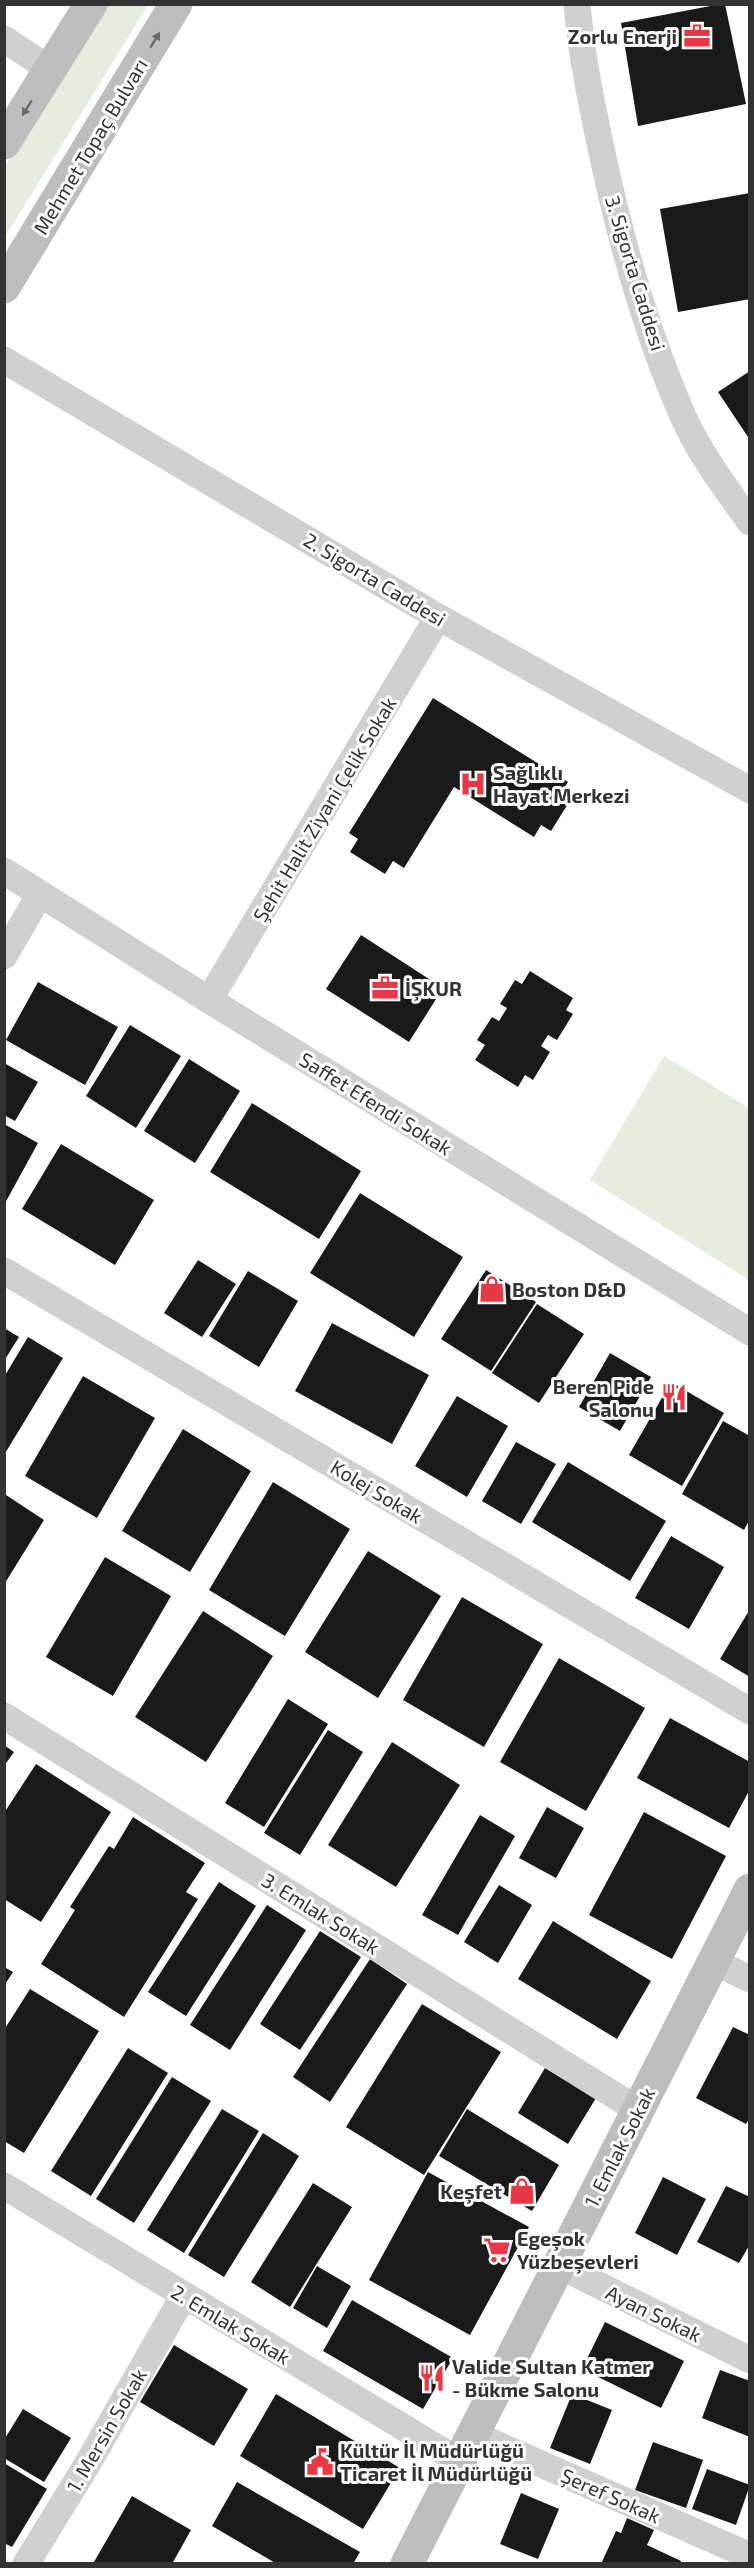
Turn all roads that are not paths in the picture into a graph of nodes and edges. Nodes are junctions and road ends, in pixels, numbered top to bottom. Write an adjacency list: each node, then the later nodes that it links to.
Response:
1 (91, 4): 5 (street)
2 (177, 4): 7 (street, Mehmet Topaç Bulvarı, one-way to 2)
3 (577, 4): 9 (street, 3. Sigorta Caddesi)
4 (4, 39): 5 (street)
5 (51, 70): 6 (street, one-way to 6)
6 (4, 143)
7 (4, 287)
8 (4, 360): 10 (street, 2. Sigorta Caddesi)
9 (750, 522)
10 (438, 617): 11 (street, 2. Sigorta Caddesi); 15 (street, Şehit Halit Ziyani Çelik Sokak)
11 (750, 790)
12 (4, 872): 13 (street, Saffet Efendi Sokak)
13 (40, 894): 14 (street); 15 (street, Saffet Efendi Sokak)
14 (4, 956)
15 (209, 1000): 17 (street, Saffet Efendi Sokak)
16 (4, 1271): 18 (street, Kolej Sokak)
17 (750, 1332)
18 (750, 1711)
19 (4, 1716): 23 (street, 3. Emlak Sokak)
20 (750, 1890): 21 (street, 1. Emlak Sokak)
21 (713, 1961): 22 (street); 23 (street, 1. Emlak Sokak)
22 (750, 1979)
23 (638, 2110): 25 (street, 1. Emlak Sokak)
24 (4, 2186): 26 (street, 2. Emlak Sokak)
25 (558, 2265): 27 (street, Ayan Sokak); 28 (street, 1. Emlak Sokak)
26 (184, 2295): 28 (street, 2. Emlak Sokak); 30 (street, 1. Mersin Sokak)
27 (750, 2360)
28 (466, 2447): 29 (street, Şeref Sokak); 31 (street, 1. Emlak Sokak)
29 (750, 2556)
30 (26, 2564)
31 (407, 2564)

